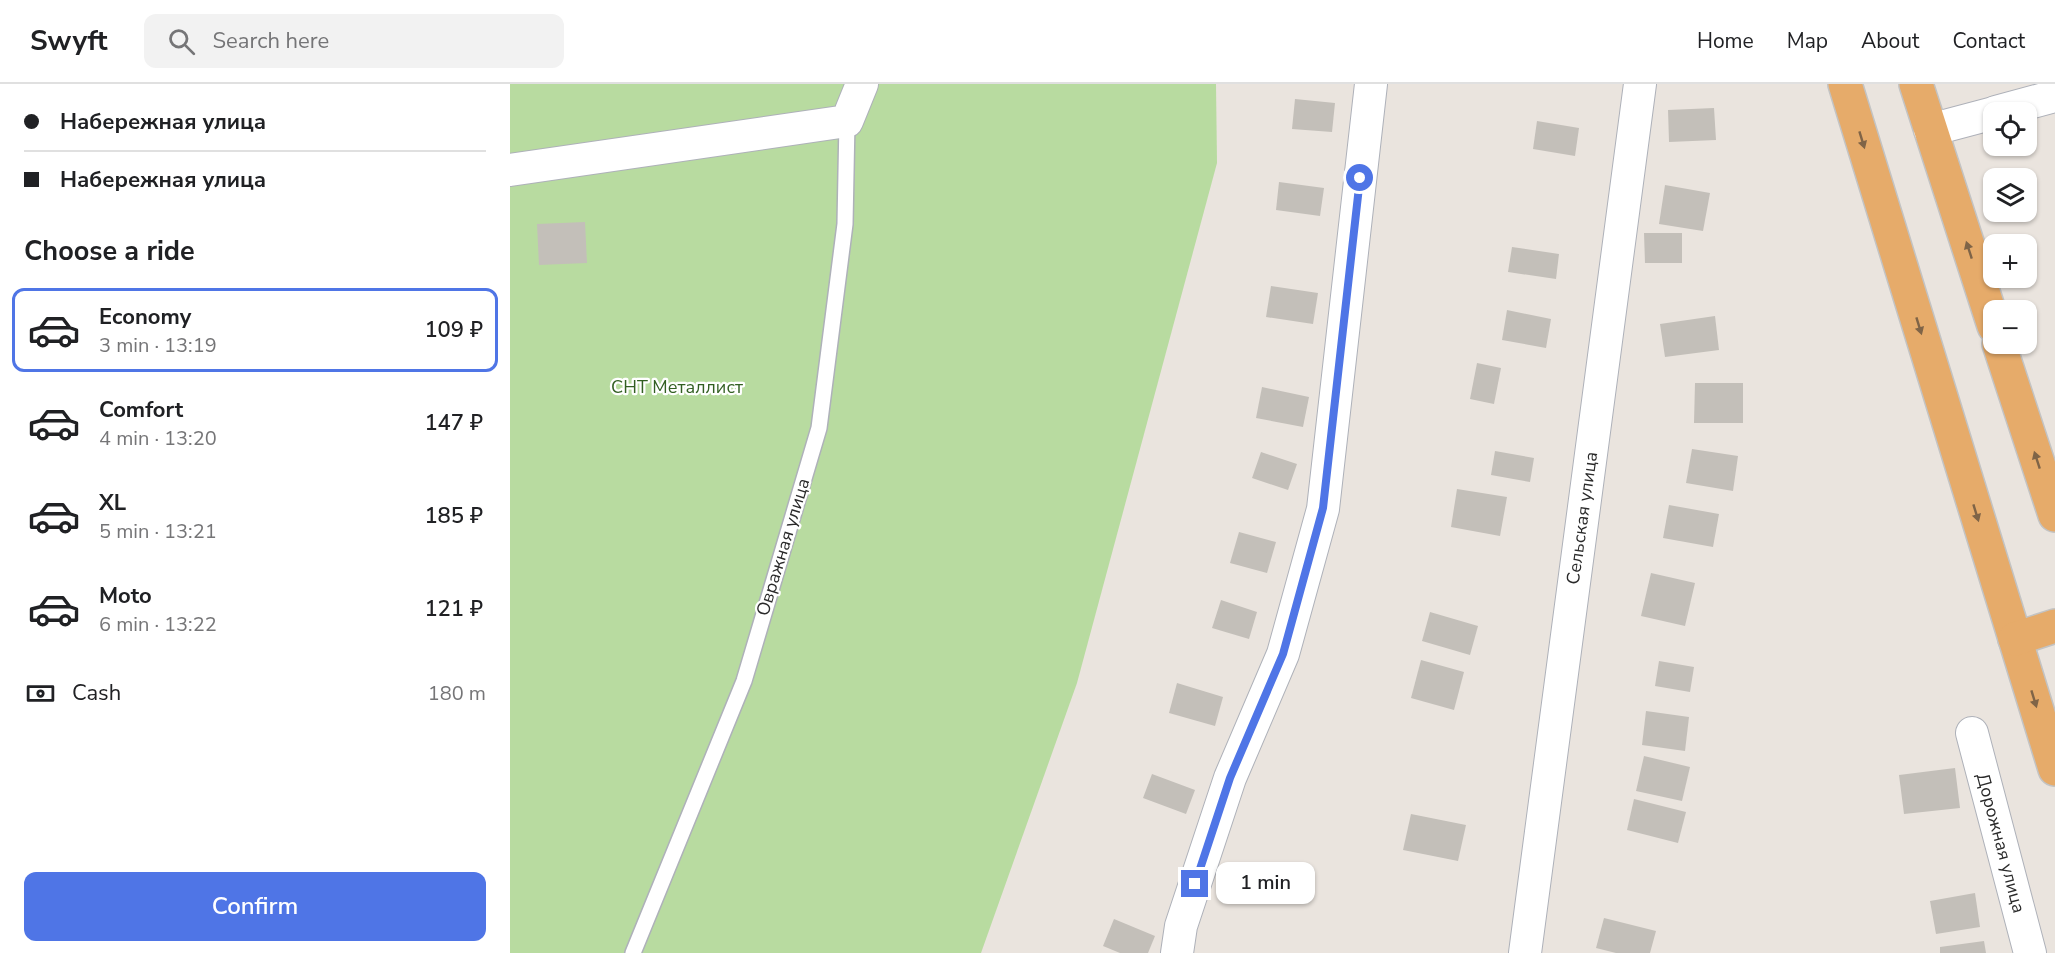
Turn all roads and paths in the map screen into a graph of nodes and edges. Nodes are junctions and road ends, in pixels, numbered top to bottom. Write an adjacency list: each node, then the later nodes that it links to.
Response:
1 (862, 84): 9 (street)
2 (1371, 84): 20 (street)
3 (1640, 84): 21 (street, Сельская улица)
4 (1845, 84): 16 (highway, one-way to 16)
5 (1916, 84): 10 (highway)
6 (2055, 96): 7 (street)
7 (2034, 102)
8 (1983, 116): 10 (street)
9 (847, 121): 11 (street); 19 (lane, Овражная улица)
10 (1930, 130): 12 (highway, one-way to 10)
11 (510, 170)
12 (1986, 300)
13 (2002, 354): 14 (highway, one-way to 13)
14 (2055, 515)
15 (2055, 626): 16 (highway)
16 (2015, 639): 18 (highway, one-way to 18)
17 (1972, 733): 22 (street, Дорожная улица)
18 (2055, 769)
19 (633, 953)
20 (1177, 953)
21 (1525, 953)
22 (2030, 953)

